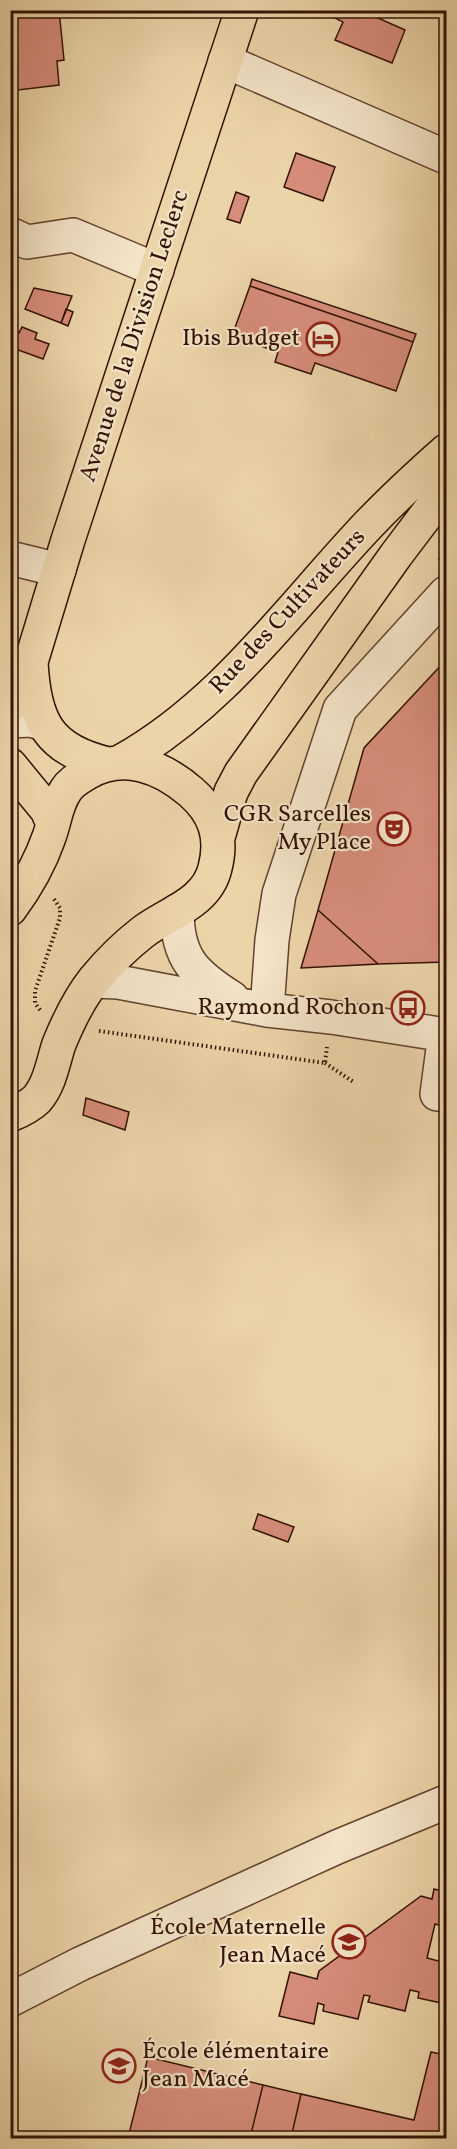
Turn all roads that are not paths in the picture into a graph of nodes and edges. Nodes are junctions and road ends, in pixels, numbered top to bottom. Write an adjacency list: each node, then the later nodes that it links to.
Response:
1 (242, 10): 2 (main road, Avenue de la Division Leclerc)
2 (225, 61): 3 (street); 5 (main road, Avenue de la Division Leclerc)
3 (447, 157)
4 (10, 234): 5 (street)
5 (157, 270): 9 (main road, Avenue de la Division Leclerc)
6 (447, 451): 15 (main road, Rue des Cultivateurs)
7 (447, 489): 18 (main road, Rue des Cultivateurs)
8 (10, 558): 9 (street)
9 (60, 570): 11 (main road, Avenue de la Division Leclerc)
10 (447, 593): 22 (street)
11 (31, 662): 12 (main road, Avenue de la Division Leclerc); 14 (main road, Avenue de la Division Leclerc)
12 (11, 706)
13 (10, 722): 14 (street)
14 (44, 724): 15 (main road, Avenue de la Division Leclerc)
15 (114, 763): 17 (main road, Rue des Cultivateurs); 18 (main road, Avenue de la Division Leclerc)
16 (10, 765): 17 (main road)
17 (53, 825): 19 (main road, Rue des Cultivateurs)
18 (219, 834): 20 (main road, Rue des Cultivateurs)
19 (19, 896)
20 (177, 911): 21 (main road, Rue des Cultivateurs); 22 (street)
21 (94, 981): 22 (street); 25 (main road, Rue des Cultivateurs)
22 (256, 1008): 23 (street)
23 (446, 1034): 24 (street)
24 (437, 1094)
25 (10, 1115)
26 (447, 1802): 27 (street)
27 (10, 2000)

